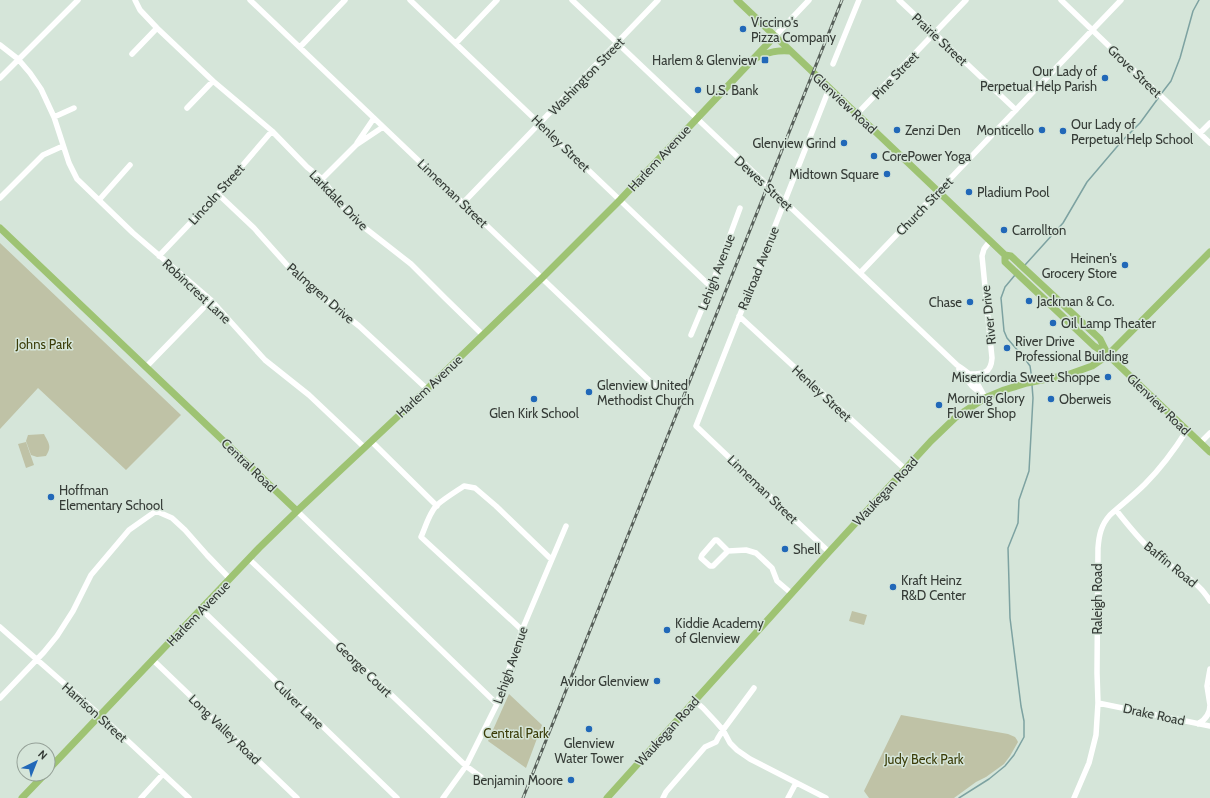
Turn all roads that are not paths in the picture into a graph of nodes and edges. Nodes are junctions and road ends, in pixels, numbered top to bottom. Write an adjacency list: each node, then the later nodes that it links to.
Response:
1 (78, 0): 26 (street)
2 (135, 0): 16 (street, Larkdale Drive)
3 (250, 0): 23 (street, Linneman Street)
4 (345, 0): 23 (street)
5 (410, 0): 20 (street, Henley Street)
6 (497, 0): 20 (street)
7 (572, 0): 21 (street, Dewes Street)
8 (658, 0): 21 (street, Washington Street)
9 (737, 0): 19 (main road, Glenview Road)
10 (809, 0): 19 (street, Harlem Avenue)
11 (859, 0): 28 (street)
12 (899, 0): 18 (street, Prairie Street)
13 (966, 0): 18 (street, Pine Street)
14 (1061, 0): 17 (street, Grove Street)
15 (1121, 0): 17 (street, Church Street)
16 (157, 28): 25 (street); 30 (street, Larkdale Drive)
17 (1092, 30): 34 (street, Church Street); 43 (street, Grove Street)
18 (934, 34): 34 (street, Prairie Street); 35 (street, Pine Street)
19 (775, 36): 24 (main road, Glenview Road); 27 (main road, Harlem Avenue)
20 (456, 43): 39 (street, Henley Street)
21 (617, 44): 38 (street, Dewes Street); 39 (street, Washington Street)
22 (0, 45): 26 (street, Robincrest Lane)
23 (300, 47): 37 (street, Linneman Street)
24 (790, 51): 27 (main road); 31 (main road, Glenview Road)
25 (132, 54)
26 (18, 59): 29 (street); 36 (street, Robincrest Lane)
27 (751, 61): 38 (main road, Harlem Avenue)
28 (834, 64)
29 (0, 78)
30 (213, 81): 33 (street); 42 (street, Larkdale Drive)
31 (831, 90): 35 (main road, Glenview Road); 54 (street, Railroad Avenue)
32 (74, 108): 36 (street)
33 (187, 108)
34 (1016, 110): 49 (street, Church Street)
35 (857, 114): 49 (main road, Glenview Road)
36 (54, 118): 46 (street, Robincrest Lane)
37 (374, 118): 41 (street, Linneman Street); 45 (street)
38 (696, 119): 53 (main road, Harlem Avenue); 54 (street, Dewes Street)
39 (540, 123): 53 (street, Henley Street); 55 (street, Washington Street)
40 (1210, 123): 43 (street)
41 (383, 126): 45 (street); 55 (street, Linneman Street)
42 (272, 131): 48 (street, Larkdale Drive); 50 (street, Lincoln Street)
43 (1200, 133): 44 (street, Grove Street)
44 (1210, 142)
45 (356, 145): 48 (street)
46 (63, 146): 51 (street); 52 (street, Robincrest Lane)
47 (130, 165): 52 (street)
48 (322, 179): 67 (street, Larkdale Drive)
49 (938, 191): 58 (main road, Glenview Road); 62 (street, Church Street)
50 (218, 194): 61 (street, Lincoln Street); 74 (street, Palmgren Drive)
51 (0, 198)
52 (99, 200): 61 (street, Robincrest Lane)
53 (620, 200): 63 (main road, Harlem Avenue); 64 (street, Henley Street)
54 (785, 202): 62 (street, Dewes Street); 66 (street, Railroad Avenue)
55 (464, 203): 63 (street, Linneman Street)
56 (740, 208): 64 (street, Lehigh Avenue)
57 (0, 228): 71 (main road, Central Road)
58 (990, 241): 60 (main road, Glenview Road); 72 (street, River Drive)
59 (1210, 252): 69 (main road, Waukegan Road)
60 (1005, 255): 69 (main road, Glenview Road); 69 (main road, Glenview Road)
61 (159, 256): 65 (street, Robincrest Lane)
62 (860, 273): 70 (street, Dewes Street)
63 (542, 278): 67 (main road, Harlem Avenue); 73 (street, Linneman Street)
64 (711, 287): 68 (street, Lehigh Avenue)
65 (211, 300): 71 (street); 81 (street, Robincrest Lane)
66 (739, 316): 76 (street, Railroad Avenue); 83 (street, Henley Street)
67 (483, 334): 74 (main road, Harlem Avenue)
68 (691, 335)
69 (1108, 355): 75 (main road, Waukegan Road); 77 (main road, Glenview Road)
70 (957, 365): 72 (street, Dewes Street); 75 (street, Dewes Street)
71 (146, 367): 86 (main road, Central Road)
72 (970, 374): 75 (street, Dewes Street)
73 (655, 386)
74 (427, 389): 79 (main road, Harlem Avenue)
75 (985, 398): 83 (main road, Waukegan Road)
76 (696, 426): 89 (street, Linneman Street)
77 (1187, 430): 80 (main road, Glenview Road); 85 (street, Raleigh Road)
78 (1210, 433): 80 (street)
79 (371, 441): 81 (main road, Harlem Avenue); 84 (street)
80 (1200, 443): 82 (main road, Glenview Road)
81 (364, 448): 86 (main road, Harlem Avenue)
82 (1210, 452)
83 (905, 469): 89 (main road, Waukegan Road)
84 (437, 506): 91 (street); 97 (street)
85 (1116, 510): 94 (street, Baffin Road); 104 (street, Raleigh Road)
86 (297, 511): 90 (main road, Harlem Avenue); 105 (street, Central Road)
87 (566, 526): 91 (street, Lehigh Avenue)
88 (728, 550): 88 (street); 93 (street)
89 (829, 552): 93 (main road, Waukegan Road)
90 (248, 559): 92 (main road, Harlem Avenue); 112 (street, George Court)
91 (551, 559): 97 (street, Lehigh Avenue)
92 (230, 579): 95 (main road, Harlem Avenue); 98 (street)
93 (791, 593): 103 (main road, Waukegan Road)
94 (1210, 601)
95 (201, 610): 99 (main road, Harlem Avenue); 121 (street, Culver Lane)
96 (0, 627): 98 (street, Harrison Street)
97 (522, 630): 105 (street, Lehigh Avenue)
98 (37, 659): 102 (street); 107 (street, Harrison Street)
99 (153, 660): 107 (main road, Harlem Avenue); 120 (street, Long Valley Road)
100 (1210, 670): 106 (street)
101 (754, 688): 110 (street)
102 (0, 698)
103 (695, 701): 110 (street); 123 (main road, Waukegan Road)
104 (1098, 703): 108 (street, Drake Road); 127 (street, Raleigh Road)
105 (498, 704): 112 (street, Lehigh Avenue)
106 (1210, 705): 108 (street)
107 (100, 715): 111 (main road, Harlem Avenue); 113 (street, Harrison Street)
108 (1198, 724): 109 (street, Drake Road)
109 (1210, 726)
110 (723, 730): 116 (street); 124 (street)
111 (56, 762)
112 (466, 766): 114 (street, George Court); 122 (street, Lehigh Avenue)
113 (163, 774): 118 (street); 119 (street, Harrison Street)
114 (481, 777)
115 (37, 782): 117 (main road)
116 (796, 783): 125 (street); 126 (street)
117 (22, 798)
118 (141, 798)
119 (189, 798)
120 (298, 798)
121 (397, 798)
122 (443, 798)
123 (607, 798)
124 (663, 798)
125 (788, 798)
126 (826, 798)
127 (1074, 798)

